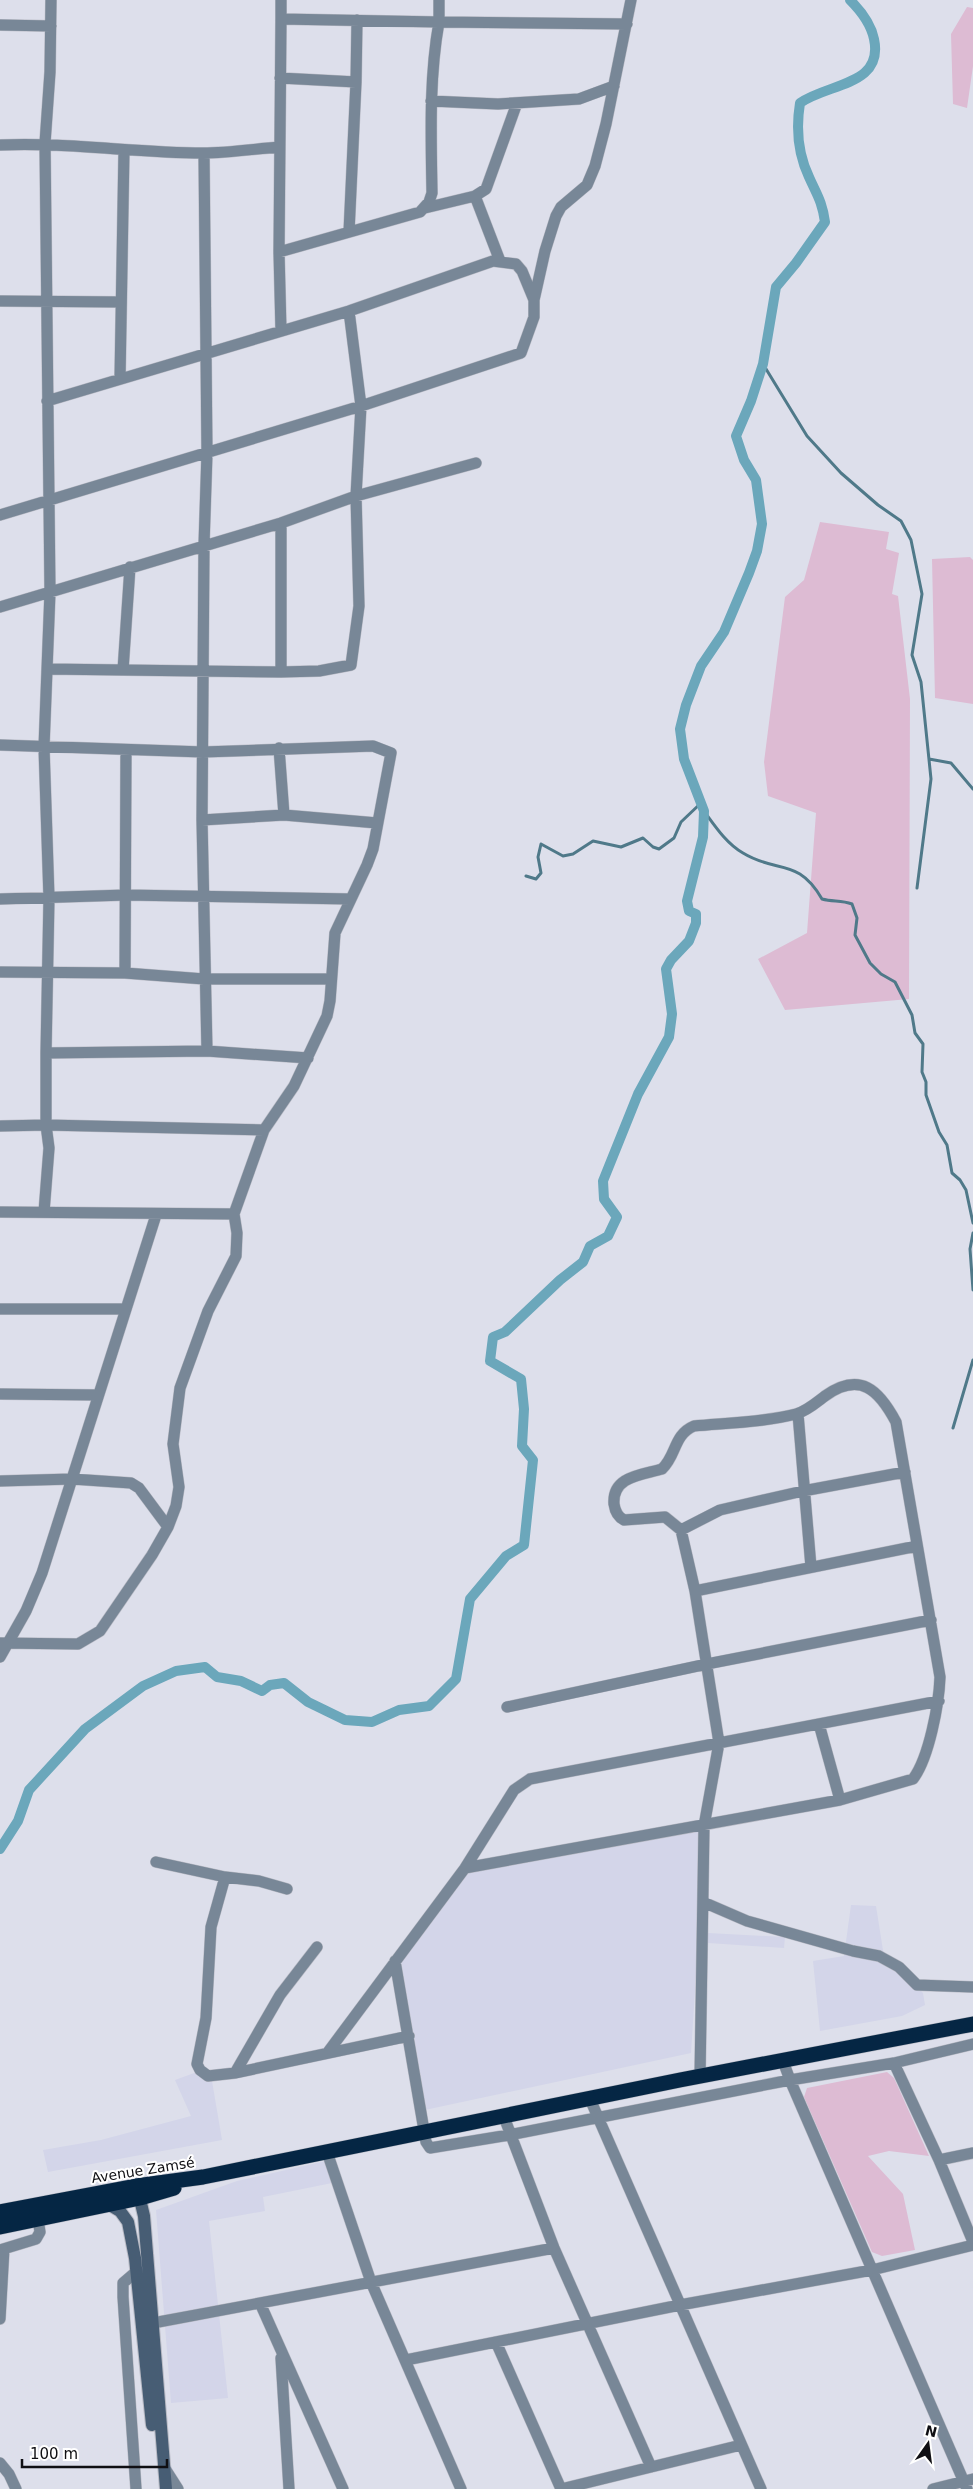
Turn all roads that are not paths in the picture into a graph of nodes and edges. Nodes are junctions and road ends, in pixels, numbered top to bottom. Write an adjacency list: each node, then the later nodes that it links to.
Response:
1 (51, 0): 10 (street)
2 (281, 0): 5 (street)
3 (439, 0): 7 (street)
4 (631, 0): 8 (street)
5 (281, 19): 6 (street); 11 (street)
6 (357, 20): 7 (street); 12 (street)
7 (439, 22): 8 (street); 14 (street)
8 (626, 24): 13 (street)
9 (0, 25): 10 (street)
10 (50, 26): 16 (street)
11 (280, 78): 12 (street); 18 (street)
12 (356, 82): 23 (street)
13 (614, 86): 15 (street); 26 (street)
14 (431, 101): 15 (street); 22 (street)
15 (517, 103): 21 (street)
16 (45, 143): 17 (street); 19 (street); 28 (street)
17 (0, 145)
18 (279, 147): 20 (street); 24 (street)
19 (124, 150): 20 (street); 29 (street)
20 (204, 153): 32 (street)
21 (475, 196): 22 (street); 25 (street)
22 (425, 208): 23 (street)
23 (349, 232): 24 (street)
24 (279, 252): 31 (street)
25 (500, 260): 26 (street); 30 (street)
26 (534, 300): 35 (street)
27 (0, 301): 28 (street)
28 (46, 301): 29 (street); 34 (street)
29 (121, 302): 33 (street)
30 (349, 311): 31 (street); 35 (street)
31 (281, 331): 32 (street)
32 (205, 354): 33 (street); 36 (street)
33 (120, 379): 34 (street)
34 (47, 401): 39 (street)
35 (362, 406): 36 (street); 38 (street)
36 (207, 453): 39 (street); 42 (street)
37 (476, 463): 38 (street)
38 (356, 496): 41 (street); 49 (street)
39 (48, 502): 40 (street); 44 (street)
40 (0, 514)
41 (281, 523): 42 (street); 49 (street)
42 (204, 546): 43 (street); 48 (street)
43 (130, 567): 44 (street); 47 (street)
44 (50, 592): 45 (street); 46 (street)
45 (0, 607)
46 (47, 669): 47 (street); 51 (street)
47 (123, 670): 48 (street)
48 (202, 672): 49 (street); 54 (street)
49 (281, 672)
50 (0, 745): 51 (street)
51 (44, 747): 53 (street); 60 (street)
52 (279, 748): 54 (street); 55 (street); 57 (street)
53 (126, 750): 54 (street); 58 (street)
54 (203, 752): 56 (street)
55 (284, 815): 56 (street); 57 (street)
56 (202, 820): 59 (street)
57 (377, 823): 62 (street)
58 (126, 895): 59 (street); 60 (street); 65 (street)
59 (204, 896): 62 (street); 66 (street)
60 (49, 898): 61 (street); 64 (street)
61 (0, 899)
62 (350, 899): 67 (street)
63 (0, 972): 64 (street)
64 (48, 972): 65 (street); 69 (street)
65 (125, 973): 66 (street)
66 (204, 979): 67 (street); 68 (street)
67 (330, 979): 70 (street)
68 (207, 1052): 69 (street); 70 (street)
69 (46, 1053): 71 (street)
70 (308, 1058): 73 (street)
71 (46, 1125): 72 (street); 73 (street); 75 (street)
72 (0, 1126)
73 (264, 1130): 77 (street)
74 (0, 1212): 75 (street)
75 (44, 1212): 76 (street)
76 (156, 1214): 77 (street); 79 (street)
77 (234, 1214): 87 (street)
78 (0, 1309): 79 (street)
79 (125, 1309): 81 (street)
80 (0, 1394): 81 (street)
81 (98, 1395): 84 (street)
82 (798, 1414): 83 (street); 86 (street); 88 (street)
83 (905, 1472): 86 (street); 89 (street)
84 (72, 1479): 85 (street); 87 (street); 93 (street)
85 (0, 1480)
86 (803, 1490): 88 (street); 90 (street)
87 (168, 1527): 93 (street)
88 (681, 1530): 91 (street)
89 (917, 1546): 90 (street); 92 (street)
90 (811, 1567): 91 (street)
91 (695, 1591): 95 (street)
92 (931, 1620): 95 (street); 96 (street)
93 (5, 1643): 94 (street)
94 (0, 1657)
95 (707, 1664): 97 (street); 99 (street)
96 (939, 1701): 98 (street); 100 (street)
97 (507, 1707)
98 (819, 1724): 99 (street); 100 (street)
99 (719, 1743): 101 (street); 103 (street)
100 (840, 1800): 101 (street)
101 (704, 1826): 103 (street); 106 (street)
102 (156, 1862): 104 (street)
103 (465, 1868): 108 (street)
104 (225, 1877): 105 (street); 116 (street)
105 (287, 1889)
106 (703, 1902): 109 (street); 117 (street)
107 (317, 1947): 116 (street)
108 (395, 1961): 111 (street); 113 (street)
109 (973, 1987)
110 (973, 2024): 114 (highway, Avenue Zamsé)
111 (409, 2036): 113 (street); 122 (street)
112 (973, 2044): 115 (street)
113 (328, 2052): 116 (street)
114 (784, 2061): 117 (highway, Avenue Zamsé); 118 (street)
115 (894, 2063): 118 (street); 126 (street)
116 (235, 2073)
117 (700, 2077): 119 (highway, Avenue Zamsé)
118 (790, 2080): 121 (street); 135 (street)
119 (590, 2098): 120 (highway, Avenue Zamsé); 121 (street)
120 (504, 2117): 122 (highway, Avenue Zamsé); 123 (street)
121 (597, 2117): 123 (street); 139 (street)
122 (425, 2133): 123 (street); 124 (highway, Avenue Zamsé)
123 (509, 2134): 133 (street)
124 (327, 2152): 127 (highway, Avenue Zamsé); 137 (street)
125 (973, 2153): 126 (street)
126 (939, 2160): 132 (street)
127 (138, 2192): 128 (highway, Avenue Zamsé); 129 (highway, Avenue Zamsé); 141 (street)
128 (110, 2205): 130 (highway, Avenue Zamsé); 136 (street)
129 (0, 2212)
130 (38, 2219): 131 (highway, Avenue Zamsé); 134 (street)
131 (0, 2226)
132 (973, 2244): 135 (street)
133 (554, 2248): 137 (street); 142 (street)
134 (2, 2249): 140 (street)
135 (872, 2270): 139 (street); 150 (street)
136 (137, 2271): 152 (street); 153 (street)
137 (371, 2282): 138 (street); 145 (street)
138 (260, 2303): 141 (street); 144 (street)
139 (680, 2305): 142 (street); 146 (street)
140 (0, 2319)
141 (153, 2323): 148 (street)
142 (587, 2324): 143 (street); 149 (street)
143 (496, 2342): 145 (street); 159 (street)
144 (280, 2348): 156 (street); 157 (street)
145 (406, 2360): 158 (street)
146 (742, 2445): 149 (street); 160 (street)
147 (0, 2463): 151 (street)
148 (164, 2467): 154 (street); 155 (street)
149 (650, 2467): 159 (street)
150 (968, 2483): 161 (street)
151 (16, 2489)
152 (136, 2489)
153 (159, 2489)
154 (166, 2489)
155 (178, 2489)
156 (289, 2489)
157 (342, 2489)
158 (461, 2489)
159 (561, 2489)
160 (761, 2489)
161 (933, 2489)

